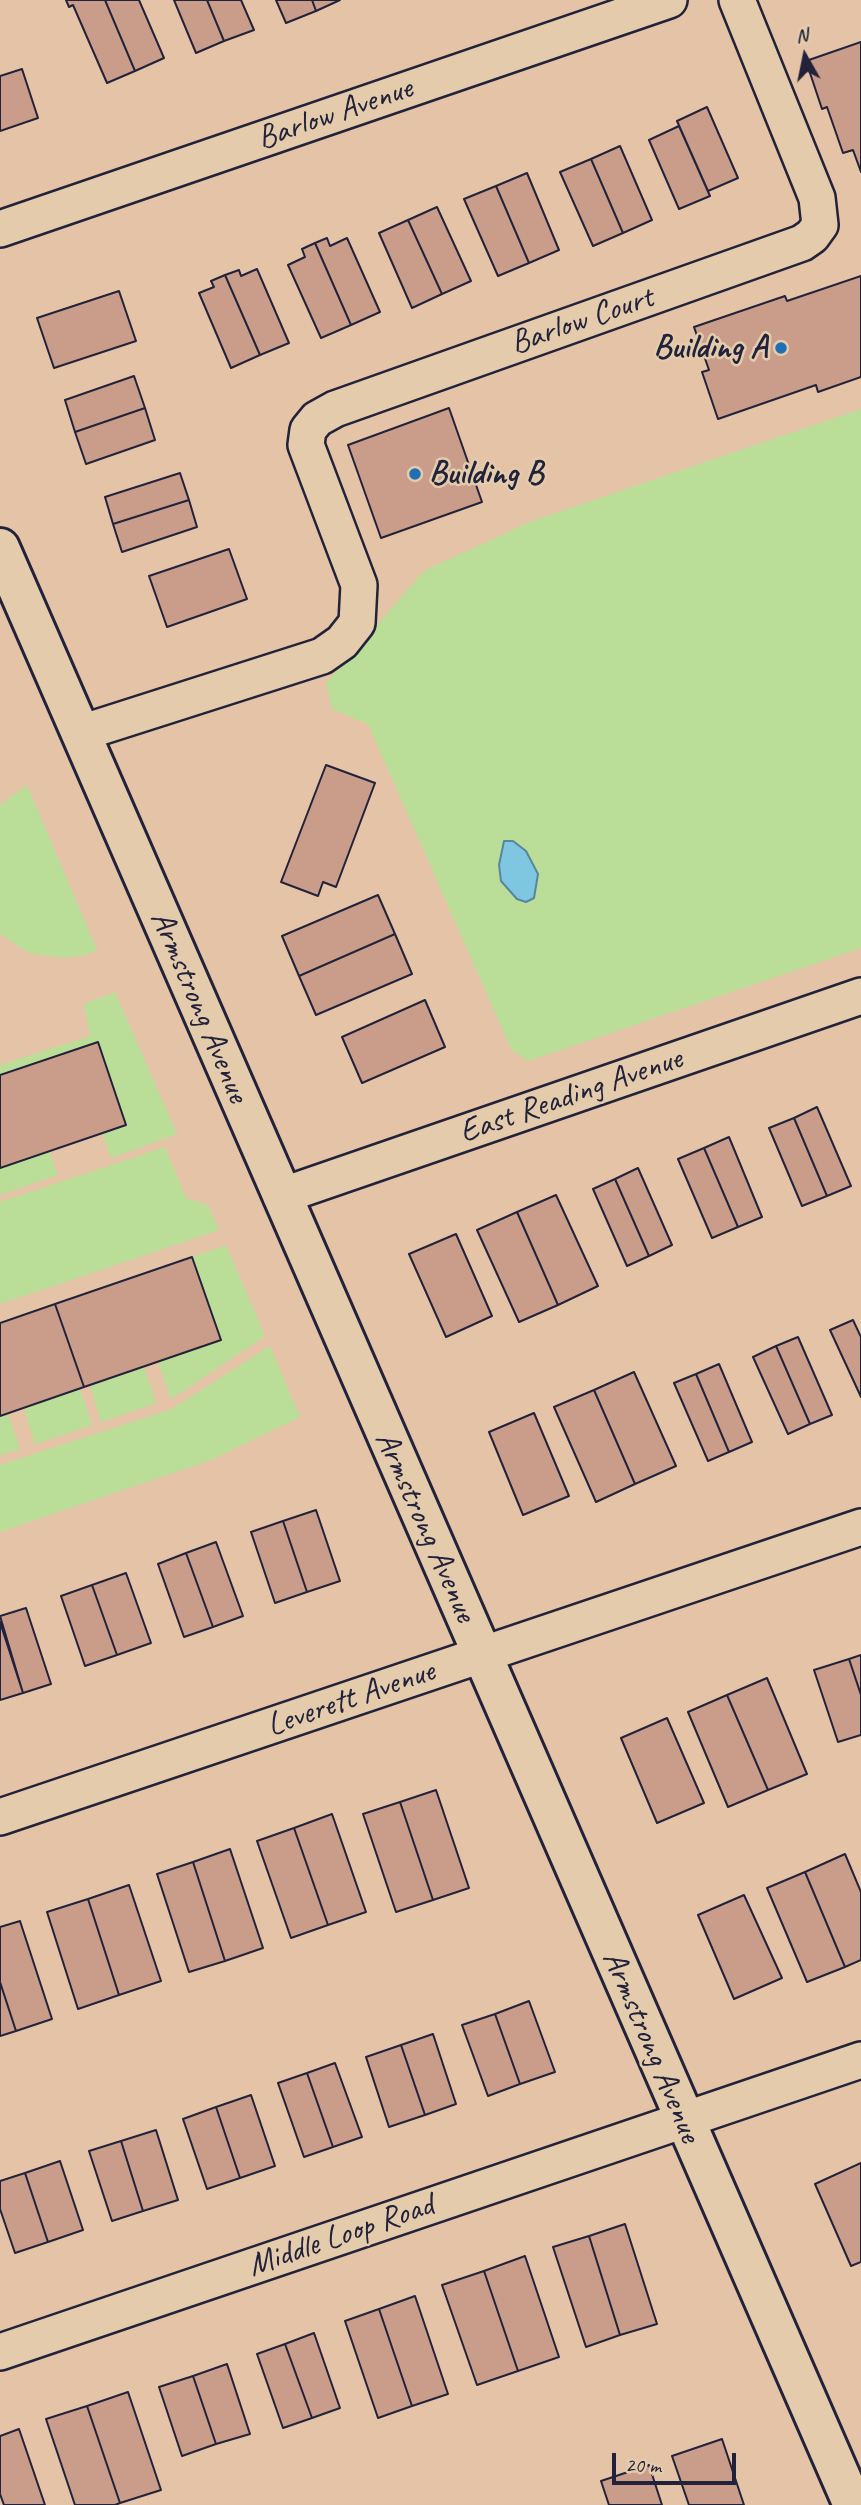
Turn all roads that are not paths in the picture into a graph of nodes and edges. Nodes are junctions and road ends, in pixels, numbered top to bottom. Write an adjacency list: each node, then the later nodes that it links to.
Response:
1 (670, 0): 3 (street, Barlow Avenue)
2 (737, 0): 5 (street, Barlow Court)
3 (0, 229)
4 (0, 548): 5 (street, Armstrong Avenue)
5 (81, 733): 7 (street, Armstrong Avenue)
6 (861, 996): 7 (street, East Reading Avenue)
7 (281, 1196): 9 (street, Armstrong Avenue)
8 (861, 1527): 9 (street, Leverett Avenue)
9 (482, 1655): 10 (street, Leverett Avenue); 12 (street, Armstrong Avenue)
10 (0, 1817)
11 (861, 2060): 12 (street, Middle Loop Road)
12 (683, 2120): 13 (street, Middle Loop Road); 14 (street, Armstrong Avenue)
13 (0, 2352)
14 (853, 2505)

